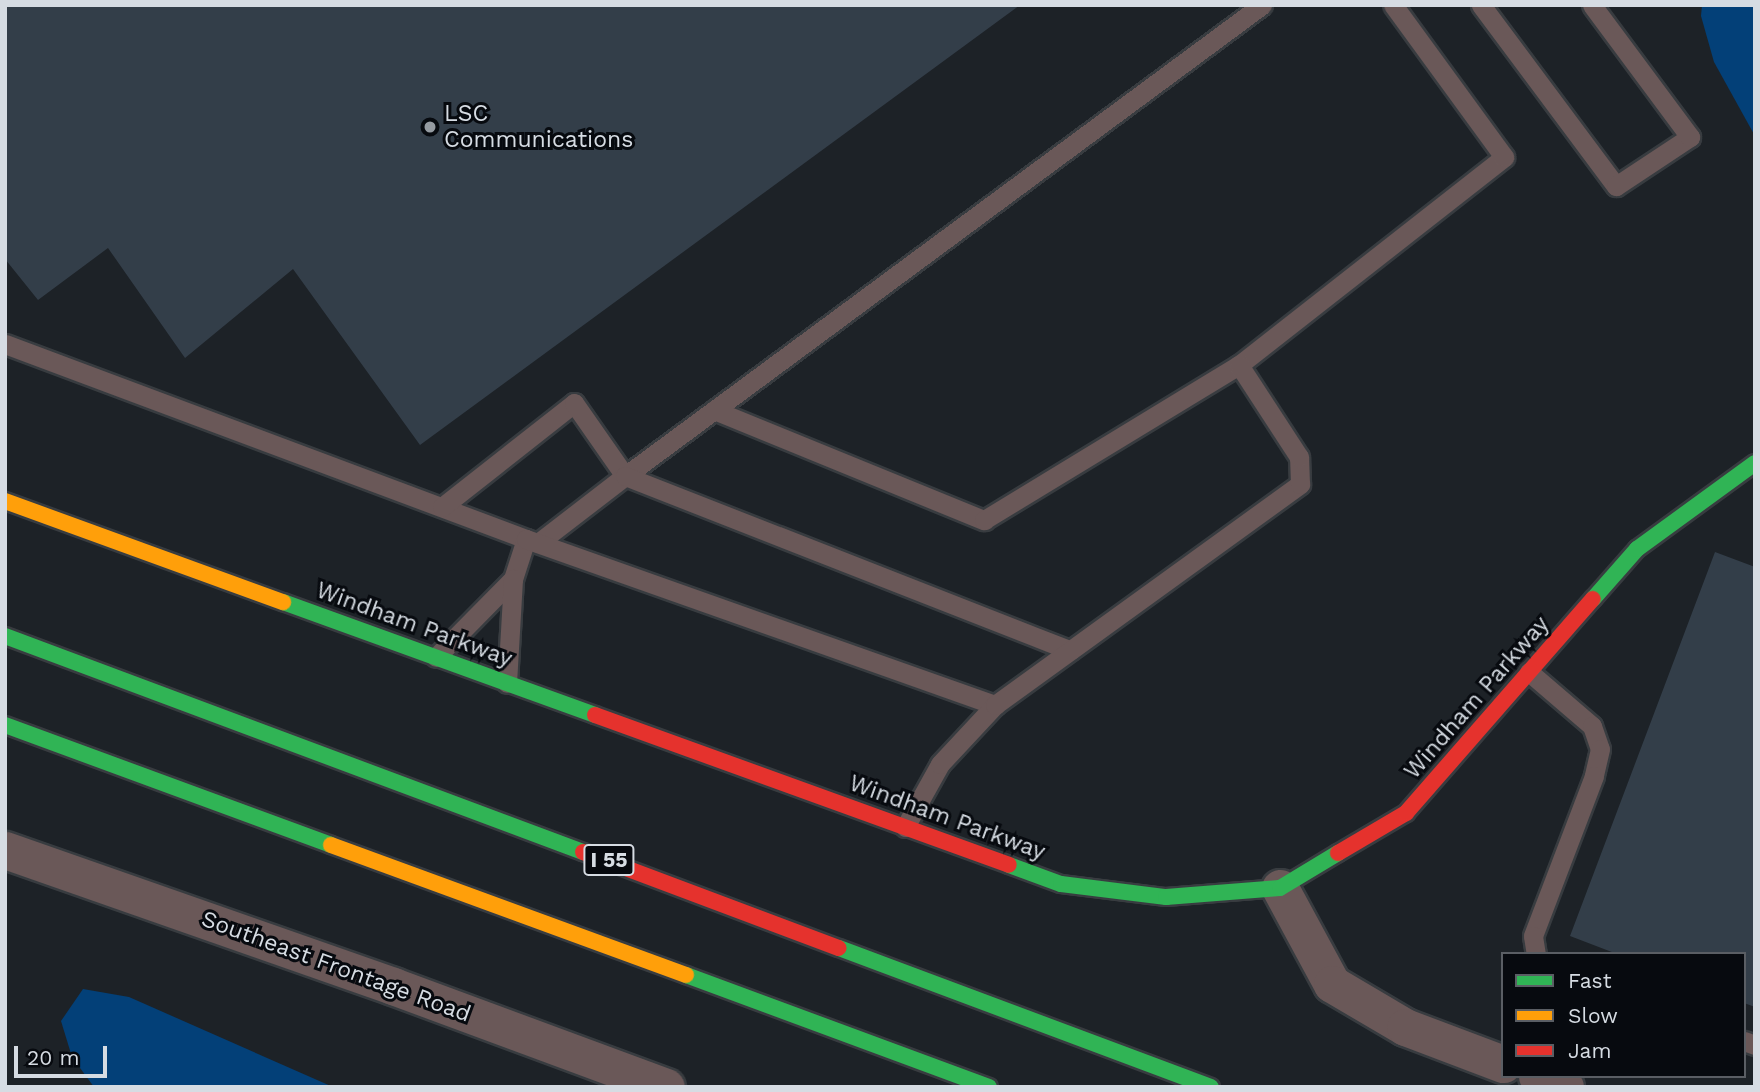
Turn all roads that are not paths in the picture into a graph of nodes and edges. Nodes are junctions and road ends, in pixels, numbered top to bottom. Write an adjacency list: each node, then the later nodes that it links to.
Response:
1 (1262, 5): 7 (lane)
2 (1392, 5): 6 (lane)
3 (1481, 5): 4 (lane)
4 (1592, 5)
5 (5, 344): 11 (lane)
6 (1239, 365): 7 (lane); 15 (lane)
7 (714, 410): 9 (lane)
8 (1755, 463): 17 (main road, Windham Parkway)
9 (625, 476): 11 (lane); 12 (lane); 15 (lane)
10 (5, 501): 16 (main road, Windham Parkway)
11 (442, 507): 12 (lane)
12 (532, 541): 13 (lane); 19 (lane)
13 (513, 579): 16 (lane); 18 (lane)
14 (5, 636): 29 (main road, I 55)
15 (1070, 650): 19 (lane)
16 (436, 657): 18 (main road, Windham Parkway)
17 (1529, 672): 23 (main road, Windham Parkway); 24 (lane)
18 (507, 683): 21 (main road, Windham Parkway)
19 (995, 705): 21 (lane)
20 (5, 725): 28 (main road)
21 (905, 827): 23 (main road, Windham Parkway)
22 (5, 850): 27 (street, Southeast Frontage Road)
23 (1280, 888): 25 (street)
24 (1536, 952)
25 (1501, 1063)
26 (1541, 1078): 30 (street)
27 (666, 1087)
28 (989, 1087)
29 (1211, 1087)
30 (1565, 1087)

